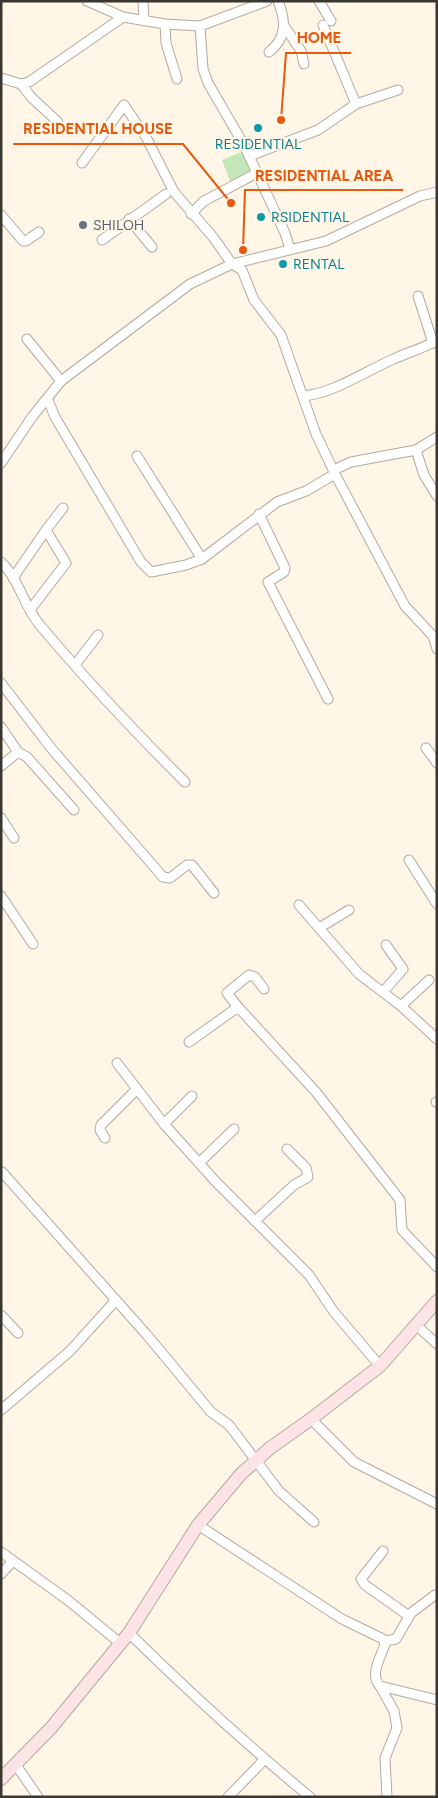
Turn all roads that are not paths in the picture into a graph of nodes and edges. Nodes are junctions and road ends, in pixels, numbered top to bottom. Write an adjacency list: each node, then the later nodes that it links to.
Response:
1 (87, 1): 6 (street)
2 (144, 1): 7 (street)
3 (267, 1): 9 (street)
4 (278, 1): 10 (street)
5 (319, 1): 17 (street)
6 (123, 17): 7 (street); 15 (street)
7 (144, 20): 8 (street)
8 (165, 24): 9 (street); 14 (street)
9 (200, 26): 19 (street)
10 (285, 27): 11 (street); 12 (street)
11 (269, 52)
12 (304, 64)
13 (1, 78): 15 (street)
14 (177, 79)
15 (21, 84): 18 (street)
16 (398, 90): 17 (street)
17 (356, 104): 19 (street)
18 (58, 122)
19 (249, 156): 21 (street)
20 (82, 163): 24 (street)
21 (257, 173): 24 (street); 30 (street)
22 (437, 192): 30 (street)
23 (166, 194): 26 (street)
24 (191, 214): 31 (street)
25 (1, 215): 27 (street)
26 (129, 219): 28 (street); 29 (street)
27 (39, 232)
28 (102, 240)
29 (152, 247)
30 (290, 250): 31 (street)
31 (232, 264): 35 (street); 36 (street)
32 (418, 296): 34 (street)
33 (27, 339): 35 (street)
34 (436, 341): 36 (street)
35 (61, 381): 37 (street)
36 (303, 396): 42 (street)
37 (48, 400): 41 (street); 47 (street)
38 (437, 437): 39 (street)
39 (416, 450): 42 (street); 43 (street)
40 (138, 456): 47 (street)
41 (1, 462)
42 (337, 471): 45 (street); 52 (street)
43 (437, 496)
44 (63, 508): 46 (street)
45 (259, 514): 47 (street); 55 (street)
46 (46, 530): 49 (street); 50 (street)
47 (202, 559)
48 (1, 562): 49 (street)
49 (12, 578): 50 (street)
50 (30, 610): 53 (street)
51 (98, 635): 53 (street)
52 (437, 650)
53 (75, 666): 61 (street)
54 (1, 684): 66 (street)
55 (328, 699)
56 (1, 727): 58 (street)
57 (426, 748): 59 (street)
58 (18, 752): 60 (street); 62 (street)
59 (437, 763)
60 (1, 766)
61 (185, 782)
62 (74, 810)
63 (1, 818): 64 (street)
64 (14, 838)
65 (409, 860): 68 (street)
66 (214, 893)
67 (1, 896): 72 (street)
68 (437, 904)
69 (299, 905): 71 (street)
70 (349, 910): 71 (street)
71 (319, 928): 76 (street)
72 (33, 944)
73 (386, 945): 76 (street)
74 (429, 980): 77 (street)
75 (264, 989): 78 (street)
76 (383, 992): 77 (street)
77 (401, 1006): 79 (street)
78 (238, 1007): 80 (street); 91 (street)
79 (437, 1039)
80 (190, 1042)
81 (117, 1063): 82 (street)
82 (137, 1089): 84 (street); 86 (street)
83 (192, 1096): 84 (street)
84 (164, 1124): 88 (street)
85 (234, 1129): 88 (street)
86 (105, 1138)
87 (287, 1149): 90 (street)
88 (200, 1162): 90 (street)
89 (2, 1172): 92 (street)
90 (255, 1221): 98 (street)
91 (437, 1267)
92 (116, 1300): 99 (street); 101 (street)
93 (437, 1301): 95 (street)
94 (1, 1315): 96 (street)
95 (417, 1326): 97 (street); 98 (street)
96 (18, 1333)
97 (437, 1344)
98 (380, 1366): 100 (street)
99 (2, 1407)
100 (311, 1419): 101 (street); 102 (street)
101 (255, 1460): 103 (street); 104 (street)
102 (437, 1504)
103 (314, 1522)
104 (198, 1525): 111 (street); 112 (street)
105 (383, 1551): 110 (street)
106 (1, 1552): 107 (street)
107 (13, 1561): 108 (street); 113 (street)
108 (1, 1574)
109 (435, 1595): 110 (street)
110 (409, 1616): 112 (street)
111 (129, 1633): 113 (street); 116 (street)
112 (385, 1641): 114 (street)
113 (120, 1643): 117 (street)
114 (380, 1686): 115 (street); 122 (street)
115 (437, 1700)
116 (264, 1760): 120 (street); 121 (street)
117 (16, 1765): 118 (street); 119 (street)
118 (1, 1779)
119 (38, 1797)
120 (228, 1797)
121 (310, 1797)
122 (387, 1797)

